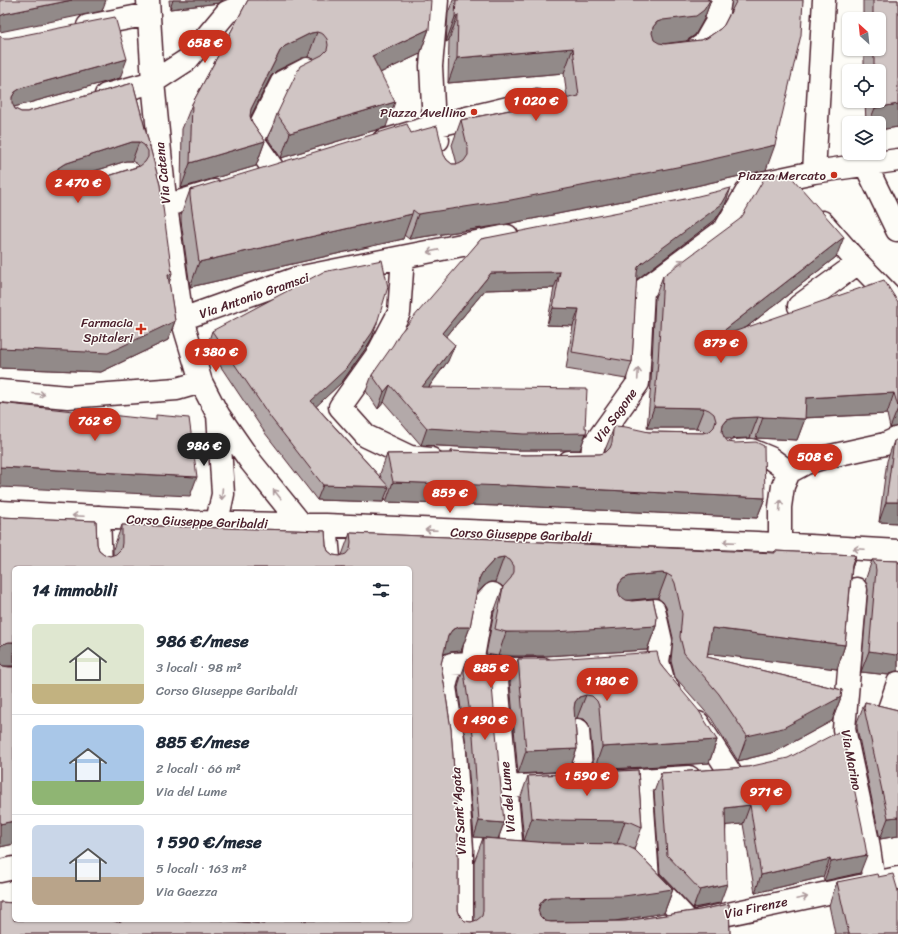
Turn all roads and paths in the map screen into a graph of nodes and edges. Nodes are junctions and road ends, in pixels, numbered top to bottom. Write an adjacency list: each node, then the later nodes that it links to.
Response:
1 (255, 0): 9 (street)
2 (443, 0): 12 (street)
3 (720, 0): 7 (street)
4 (824, 0): 17 (street)
5 (148, 7): 6 (street); 9 (street, Via Catena)
6 (67, 31)
7 (662, 56)
8 (307, 69): 18 (street)
9 (153, 82): 10 (street); 23 (street, Via Catena)
10 (85, 100)
11 (537, 101): 12 (street)
12 (434, 126): 13 (street); 14 (street)
13 (367, 146)
14 (440, 152)
15 (898, 160): 16 (street)
16 (866, 166): 17 (street); 24 (street)
17 (814, 172): 19 (street)
18 (254, 179)
19 (778, 180): 21 (street); 27 (street)
20 (232, 186): 23 (street)
21 (750, 186): 22 (street); 34 (street, Via Sagone, one-way to 21)
22 (727, 192)
23 (166, 206): 30 (street, Via Catena)
24 (897, 230)
25 (524, 233): 26 (street, Via Antonio Gramsci, one-way to 26)
26 (403, 257): 30 (street, Via Antonio Gramsci); 38 (street)
27 (858, 263): 28 (street); 29 (street)
28 (798, 306)
29 (898, 307)
30 (182, 319): 31 (street, Via Catena)
31 (201, 382): 32 (street, one-way to 31); 33 (street, Via Catena)
32 (0, 391)
33 (217, 413): 43 (street, one-way to 43); 44 (street, Via Catena, one-way to 33)
34 (604, 431): 35 (street); 39 (street, Via Sagone)
35 (627, 436)
36 (891, 441): 40 (street)
37 (727, 451): 40 (street)
38 (448, 459)
39 (548, 462)
40 (789, 472): 46 (street, one-way to 40)
41 (0, 512): 42 (street, Corso Giuseppe Garibaldi, one-way to 41)
42 (99, 517): 43 (street, Corso Giuseppe Garibaldi); 48 (street)
43 (217, 522): 44 (street, Corso Giuseppe Garibaldi)
44 (301, 524): 45 (street, Corso Giuseppe Garibaldi)
45 (326, 525): 46 (street, Corso Giuseppe Garibaldi, one-way to 45); 49 (street)
46 (780, 545): 47 (street, Corso Giuseppe Garibaldi, one-way to 46)
47 (898, 551)
48 (101, 566)
49 (330, 566)
50 (856, 589): 59 (street, Via Marino)
51 (493, 594): 53 (street)
52 (622, 613): 54 (street)
53 (472, 662): 57 (street); 67 (street, Via Sant'Agata)
54 (658, 662): 55 (street); 64 (street)
55 (636, 663)
56 (560, 668): 57 (street)
57 (496, 669): 66 (street, Via del Lume)
58 (898, 683): 60 (street)
59 (846, 707): 60 (street); 61 (street, Via Marino)
60 (893, 717)
61 (844, 729): 63 (street); 75 (street, Via Marino)
62 (578, 730): 65 (street)
63 (825, 739)
64 (641, 780): 65 (street); 74 (street)
65 (582, 783): 66 (street)
66 (506, 787): 68 (street, Via del Lume)
67 (462, 849): 68 (street); 78 (street, Via Sant'Agata)
68 (512, 852): 69 (street)
69 (535, 854)
70 (628, 861): 74 (street)
71 (12, 868): 72 (street)
72 (0, 871)
73 (898, 878): 75 (street, Via Firenze)
74 (648, 879): 76 (street)
75 (874, 882): 76 (street, Via Firenze, one-way to 75)
76 (689, 922): 77 (street, Via Firenze)
77 (667, 925)
78 (462, 934)

